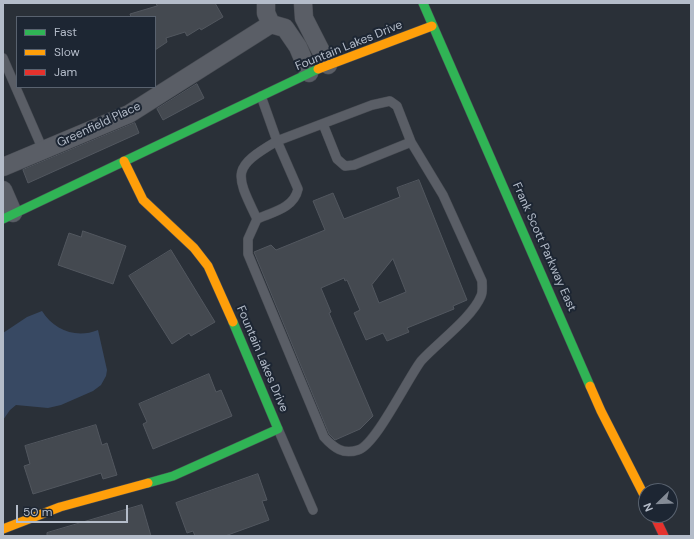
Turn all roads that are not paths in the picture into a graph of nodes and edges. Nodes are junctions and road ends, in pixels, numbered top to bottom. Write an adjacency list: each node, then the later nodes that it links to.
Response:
1 (266, 3): 4 (street)
2 (303, 3): 7 (street)
3 (423, 3): 5 (street, Frank Scott Parkway East)
4 (271, 24): 8 (street); 15 (street, Greenfield Place)
5 (432, 26): 7 (street, Fountain Lakes Drive); 22 (street, Frank Scott Parkway East)
6 (3, 58): 10 (lane)
7 (328, 65): 8 (street, Fountain Lakes Drive)
8 (309, 73): 11 (street, Fountain Lakes Drive)
9 (16, 88): 15 (lane)
10 (16, 88)
11 (261, 96): 13 (lane); 16 (street, Fountain Lakes Drive)
12 (323, 124): 13 (lane); 14 (lane); 14 (lane)
13 (277, 141): 20 (lane); 20 (lane)
14 (411, 142): 20 (lane)
15 (43, 150): 17 (street, Greenfield Place)
16 (124, 160): 19 (street, Fountain Lakes Drive); 21 (street, Fountain Lakes Drive)
17 (3, 167)
18 (3, 190): 19 (street)
19 (8, 216)
20 (257, 219)
21 (278, 429): 23 (lane); 25 (street, Fountain Lakes Drive)
22 (638, 483)
23 (313, 510)
24 (658, 523): 26 (street)
25 (3, 529)
26 (664, 536)

